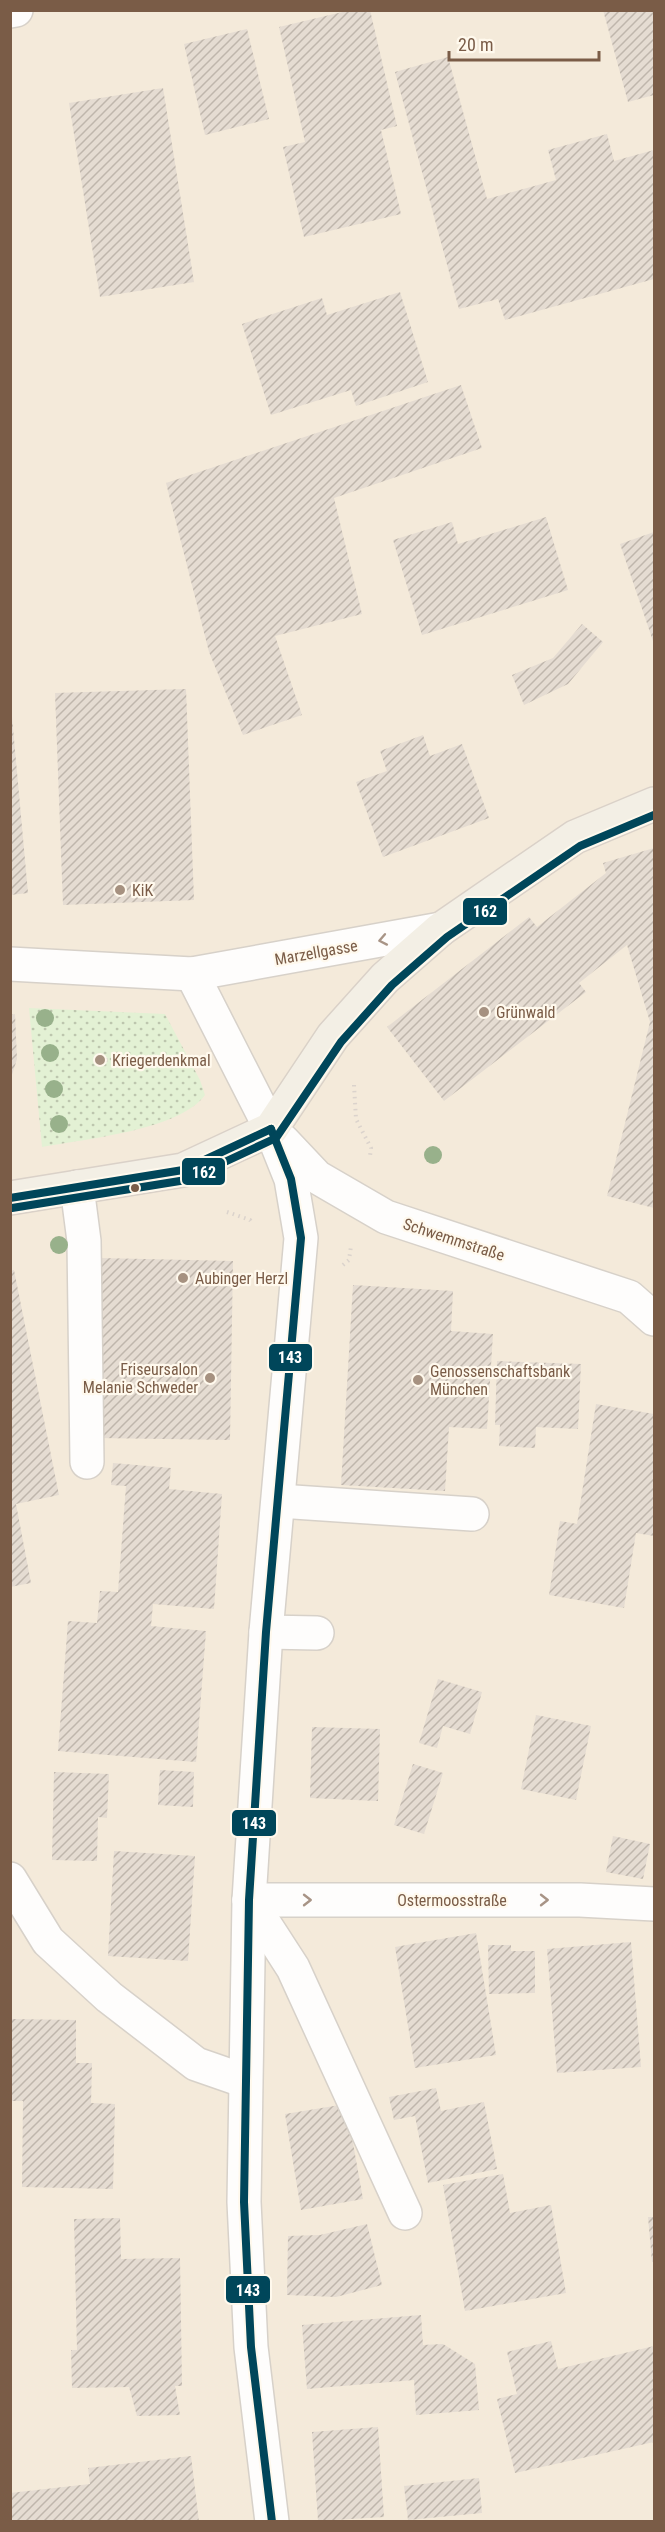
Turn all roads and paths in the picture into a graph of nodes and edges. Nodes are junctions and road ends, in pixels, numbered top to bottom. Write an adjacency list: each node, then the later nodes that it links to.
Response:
1 (15, 10): 2 (street)
2 (10, 11)
3 (654, 804): 4 (main road)
4 (441, 929): 6 (street, Marzellgasse, one-way to 6); 10 (main road)
5 (10, 964): 6 (street, Marzellgasse)
6 (192, 974): 10 (street)
7 (174, 1059): 8 (path)
8 (100, 1060)
9 (355, 1080): 11 (path)
10 (271, 1129): 12 (main road); 14 (street, Schwemmstraße); 17 (street)
11 (370, 1156)
12 (77, 1186): 13 (main road); 16 (street)
13 (10, 1198)
14 (641, 1296): 15 (street, Schwemmstraße)
15 (654, 1319)
16 (87, 1462)
17 (279, 1501): 18 (street); 19 (street)
18 (472, 1514)
19 (266, 1632): 20 (street); 22 (street)
20 (317, 1633)
21 (10, 1879): 24 (street)
22 (249, 1900): 23 (street, Ostermoosstraße, one-way to 23); 24 (street); 25 (street)
23 (654, 1904)
24 (244, 2081): 26 (street)
25 (405, 2214)
26 (272, 2522)

